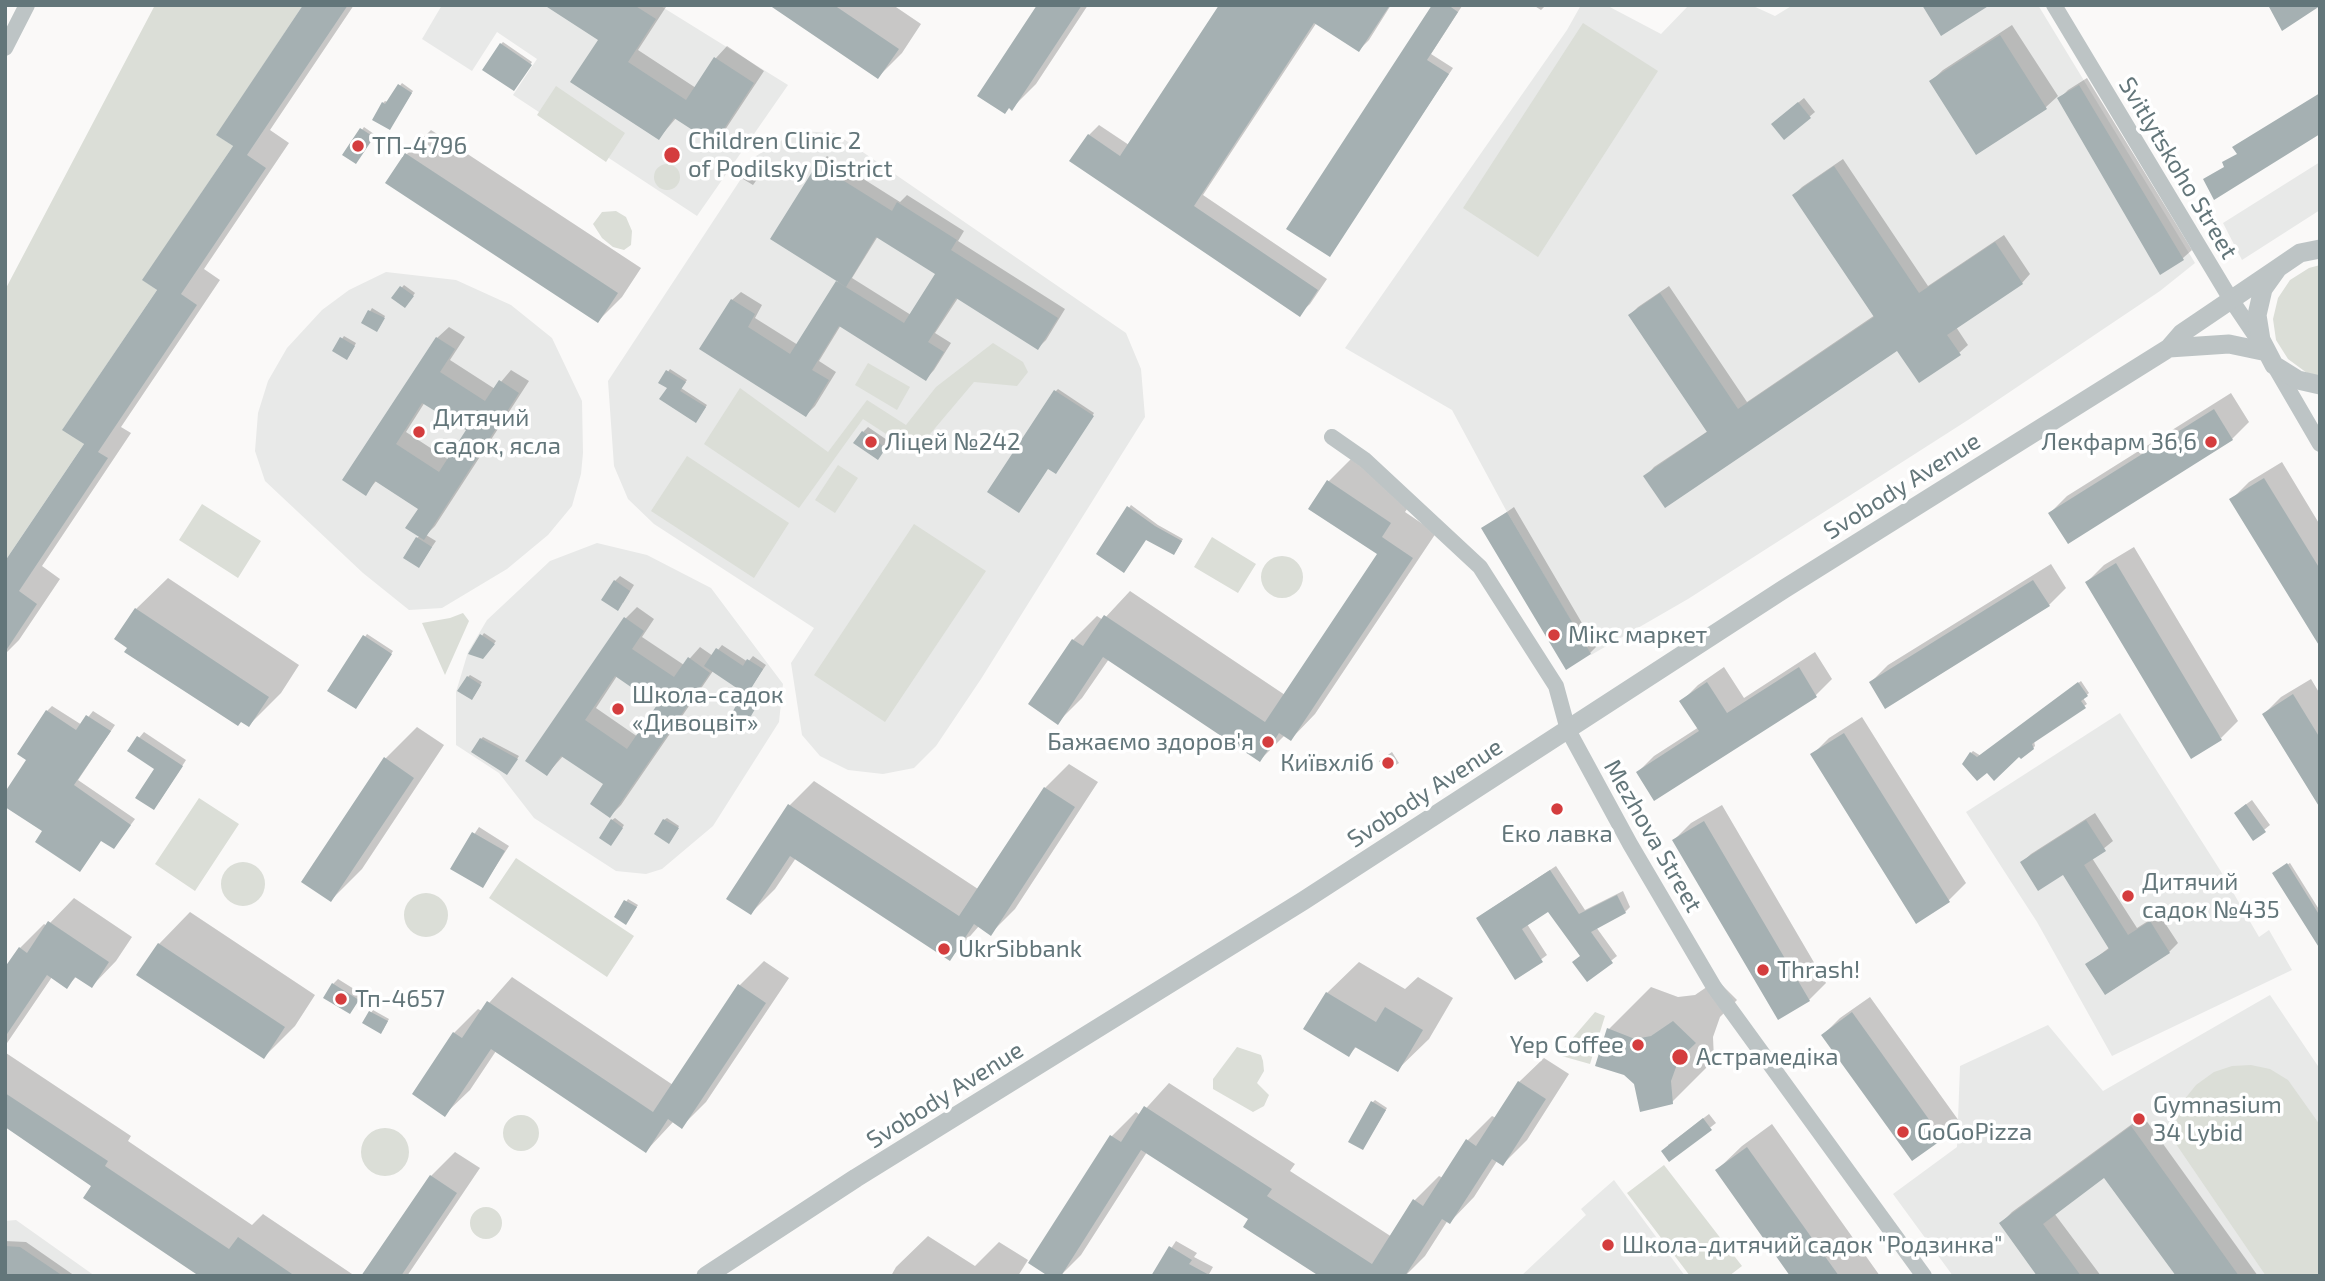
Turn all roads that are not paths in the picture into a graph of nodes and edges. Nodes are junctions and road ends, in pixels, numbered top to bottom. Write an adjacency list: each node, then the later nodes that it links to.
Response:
1 (27, 5): 3 (street)
2 (2054, 5): 8 (street, Svitlytskoho Street)
3 (5, 48)
4 (2320, 240): 6 (street)
5 (2320, 249): 6 (street)
6 (2300, 253): 7 (street, Svobody Avenue)
7 (2278, 268): 8 (street, Svobody Avenue); 10 (street)
8 (2230, 298): 9 (street, Svobody Avenue); 10 (street, Svitlytskoho Street)
9 (2169, 348): 10 (street, Svobody Avenue); 14 (street, Svobody Avenue)
10 (2270, 359): 11 (street, Svobody Avenue); 13 (street, Svitlytskoho Street)
11 (2320, 385)
12 (1332, 437): 14 (street, Mezhova Street)
13 (2320, 444)
14 (1568, 730): 15 (street, Svobody Avenue); 16 (street, Mezhova Street)
15 (706, 1276)
16 (1924, 1276)

